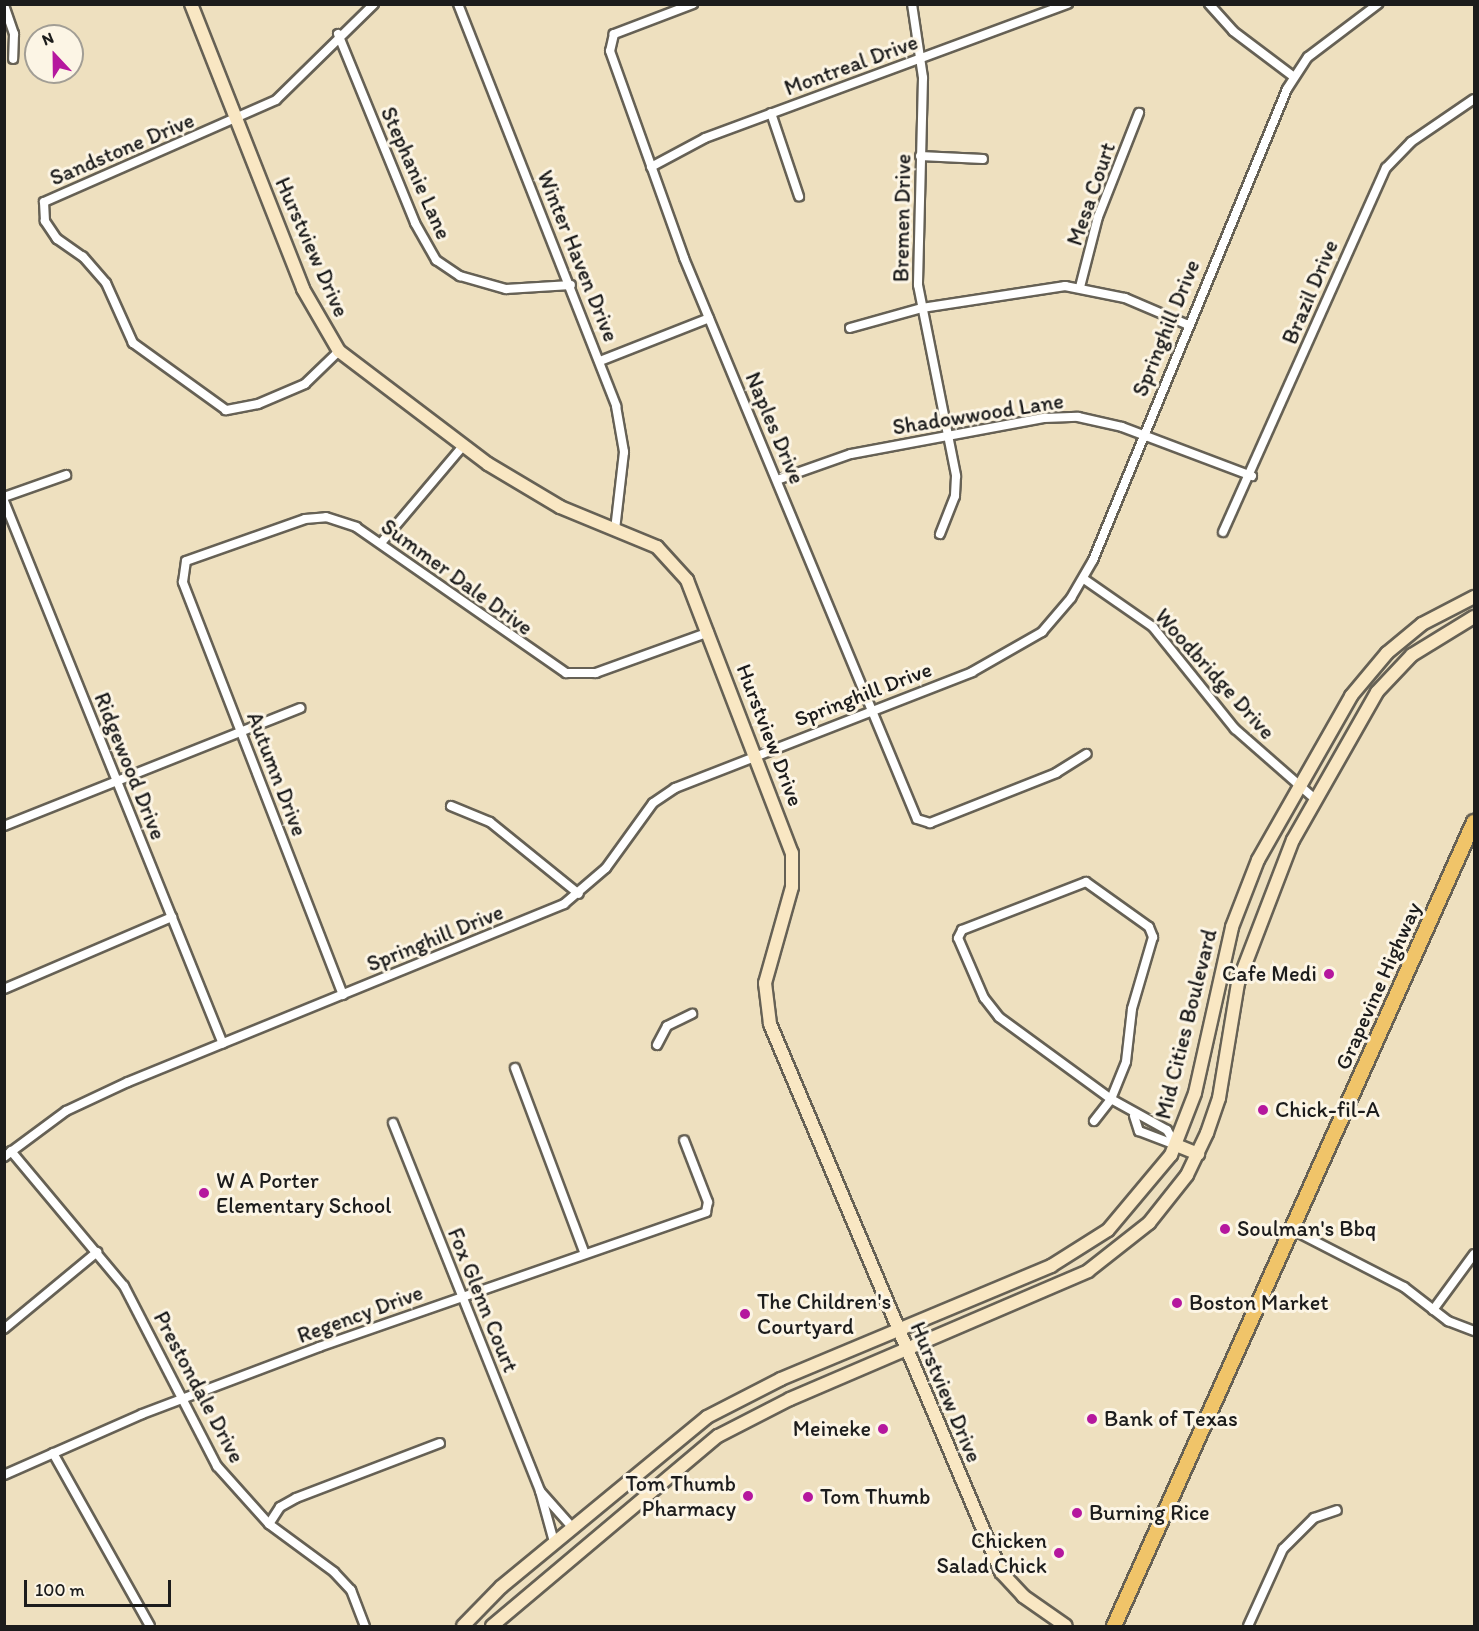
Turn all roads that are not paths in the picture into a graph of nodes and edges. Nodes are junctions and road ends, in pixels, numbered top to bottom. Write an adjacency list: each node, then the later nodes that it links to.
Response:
1 (191, 4): 17 (main road, Hurstview Drive)
2 (374, 4): 10 (street)
3 (458, 4): 22 (street, Winter Haven Drive)
4 (693, 4): 20 (street, Naples Drive)
5 (912, 4): 11 (street, Bremen Drive)
6 (1068, 4): 11 (street, Montreal Drive)
7 (1209, 4): 13 (street)
8 (1378, 4): 13 (street, Springhill Drive)
9 (4, 5): 12 (street)
10 (338, 34): 17 (street); 22 (street, Stephanie Lane)
11 (922, 58): 15 (street, Montreal Drive); 18 (street, Bremen Drive)
12 (14, 59)
13 (1294, 77): 26 (street, Springhill Drive)
14 (1474, 99): 34 (street, Brazil Drive)
15 (771, 113): 20 (street, Montreal Drive); 21 (street)
16 (1139, 113): 23 (street, Mesa Court)
17 (237, 121): 28 (main road, Hurstview Drive); 28 (street, Sandstone Drive)
18 (920, 156): 19 (street); 24 (street, Bremen Drive)
19 (983, 159)
20 (651, 167): 25 (street, Naples Drive)
21 (799, 196)
22 (571, 285): 29 (street, Winter Haven Drive)
23 (1080, 287): 24 (street); 26 (street)
24 (922, 308): 27 (street); 30 (street, Bremen Drive)
25 (709, 318): 29 (street); 35 (street, Naples Drive)
26 (1186, 324): 31 (street, Springhill Drive)
27 (850, 328)
28 (339, 351): 32 (main road, Hurstview Drive)
29 (600, 361): 37 (street, Winter Haven Drive)
30 (949, 435): 31 (street, Shadowwood Lane); 35 (street, Shadowwood Lane); 39 (street, Bremen Drive)
31 (1142, 435): 34 (street, Shadowwood Lane); 42 (street, Springhill Drive)
32 (463, 446): 37 (main road, Hurstview Drive); 40 (street)
33 (66, 475): 36 (street)
34 (1252, 476): 38 (street, Brazil Drive)
35 (777, 480): 47 (street, Naples Drive)
36 (4, 499): 51 (street, Ridgewood Drive)
37 (615, 530): 45 (main road, Hurstview Drive)
38 (1223, 532)
39 (940, 534)
40 (381, 543): 41 (street, Summer Dale Drive); 45 (street, Summer Dale Drive)
41 (182, 565): 48 (street, Autumn Drive)
42 (1084, 579): 47 (street, Springhill Drive); 52 (street, Woodbridge Drive)
43 (1474, 597): 52 (main road, Mid Cities Boulevard)
44 (1474, 617): 53 (main road, Mid Cities Boulevard)
45 (709, 632): 49 (main road, Hurstview Drive)
46 (300, 708): 48 (street)
47 (871, 709): 49 (street, Springhill Drive); 50 (street, Naples Drive)
48 (241, 731): 51 (street); 60 (street, Autumn Drive)
49 (753, 754): 57 (street, Springhill Drive); 82 (main road, Hurstview Drive)
50 (1087, 754)
51 (116, 780): 56 (street); 58 (street, Ridgewood Drive)
52 (1299, 787): 53 (street, Woodbridge Drive); 70 (main road, Mid Cities Boulevard)
53 (1316, 800): 72 (main road, Mid Cities Boulevard)
54 (451, 806): 57 (street)
55 (1474, 822): 73 (main road, Grapevine Highway)
56 (4, 826)
57 (579, 894): 60 (street, Springhill Drive)
58 (172, 917): 59 (street); 62 (street, Ridgewood Drive)
59 (4, 989)
60 (343, 995): 62 (street, Springhill Drive)
61 (692, 1014): 63 (street)
62 (223, 1044): 71 (street, Springhill Drive)
63 (657, 1045)
64 (515, 1068): 75 (street)
65 (1111, 1099): 65 (street); 66 (street); 67 (street)
66 (1134, 1116): 70 (street); 70 (street)
67 (1094, 1121)
68 (393, 1123): 79 (street, Fox Glenn Court)
69 (684, 1140): 75 (street, Regency Drive)
70 (1176, 1145): 72 (main road); 77 (main road, Mid Cities Boulevard)
71 (8, 1154): 74 (street, Prestondale Drive)
72 (1198, 1154): 78 (main road, Mid Cities Boulevard)
73 (1293, 1230): 80 (street); 101 (main road, Grapevine Highway)
74 (97, 1252): 81 (street); 85 (street, Prestondale Drive)
75 (584, 1252): 79 (street, Regency Drive)
76 (1474, 1254): 80 (street)
77 (1032, 1274): 78 (main road); 82 (main road, Mid Cities Boulevard)
78 (1041, 1293): 84 (main road, Mid Cities Boulevard)
79 (462, 1297): 85 (street, Regency Drive); 91 (street, Fox Glenn Court)
80 (1433, 1310): 83 (street)
81 (4, 1329)
82 (897, 1330): 84 (main road, Hurstview Drive); 86 (main road, Mid Cities Boulevard)
83 (1474, 1331)
84 (905, 1350): 87 (main road, Mid Cities Boulevard); 100 (main road, Hurstview Drive)
85 (180, 1400): 89 (street, Regency Drive); 93 (street, Prestondale Drive)
86 (707, 1417): 87 (main road); 94 (main road, Mid Cities Boulevard)
87 (718, 1436): 99 (main road, Mid Cities Boulevard)
88 (441, 1443): 93 (street)
89 (53, 1454): 90 (street, Regency Drive); 96 (street)
90 (4, 1475)
91 (540, 1491): 94 (street, Fox Glenn Court); 95 (street, Fox Glenn Court)
92 (1337, 1510): 102 (street)
93 (269, 1524): 97 (street, Prestondale Drive)
94 (572, 1527): 95 (main road, Mid Cities Boulevard)
95 (554, 1542): 98 (main road, Mid Cities Boulevard)
96 (150, 1626)
97 (364, 1626)
98 (463, 1626)
99 (492, 1626)
100 (1065, 1626)
101 (1114, 1626)
102 (1248, 1626)

